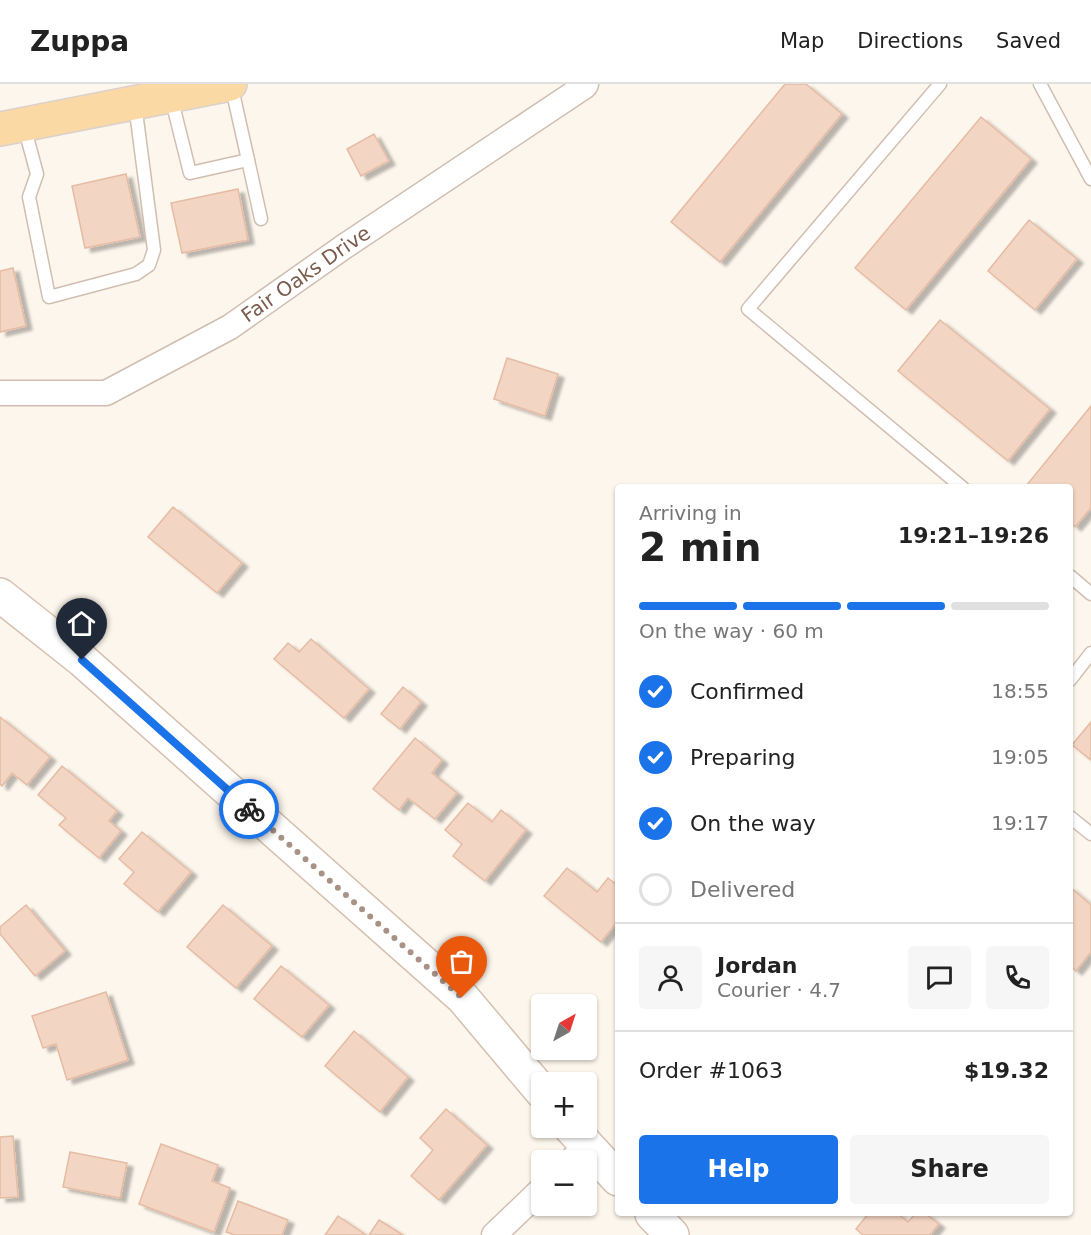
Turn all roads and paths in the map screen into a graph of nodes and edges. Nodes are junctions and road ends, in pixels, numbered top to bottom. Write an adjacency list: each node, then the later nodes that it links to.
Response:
1 (231, 84): 6 (main road); 8 (lane)
2 (586, 84): 11 (street, Fair Oaks Drive)
3 (940, 84): 12 (lane)
4 (1040, 84): 9 (lane)
5 (134, 94): 6 (main road); 7 (main road); 7 (lane)
6 (171, 96): 8 (lane)
7 (12, 127)
8 (248, 160): 10 (lane)
9 (1091, 179)
10 (261, 219)
11 (0, 393)
12 (958, 484)
13 (1073, 579): 14 (lane)
14 (1091, 594)
15 (0, 596): 20 (street)
16 (1091, 653): 17 (lane)
17 (1073, 676)
18 (1073, 819): 19 (lane)
19 (1091, 834)
20 (531, 1079)
21 (576, 1145): 22 (street)
22 (615, 1177)
23 (531, 1200): 25 (street)
24 (654, 1216): 26 (street)
25 (494, 1235)
26 (672, 1235)

